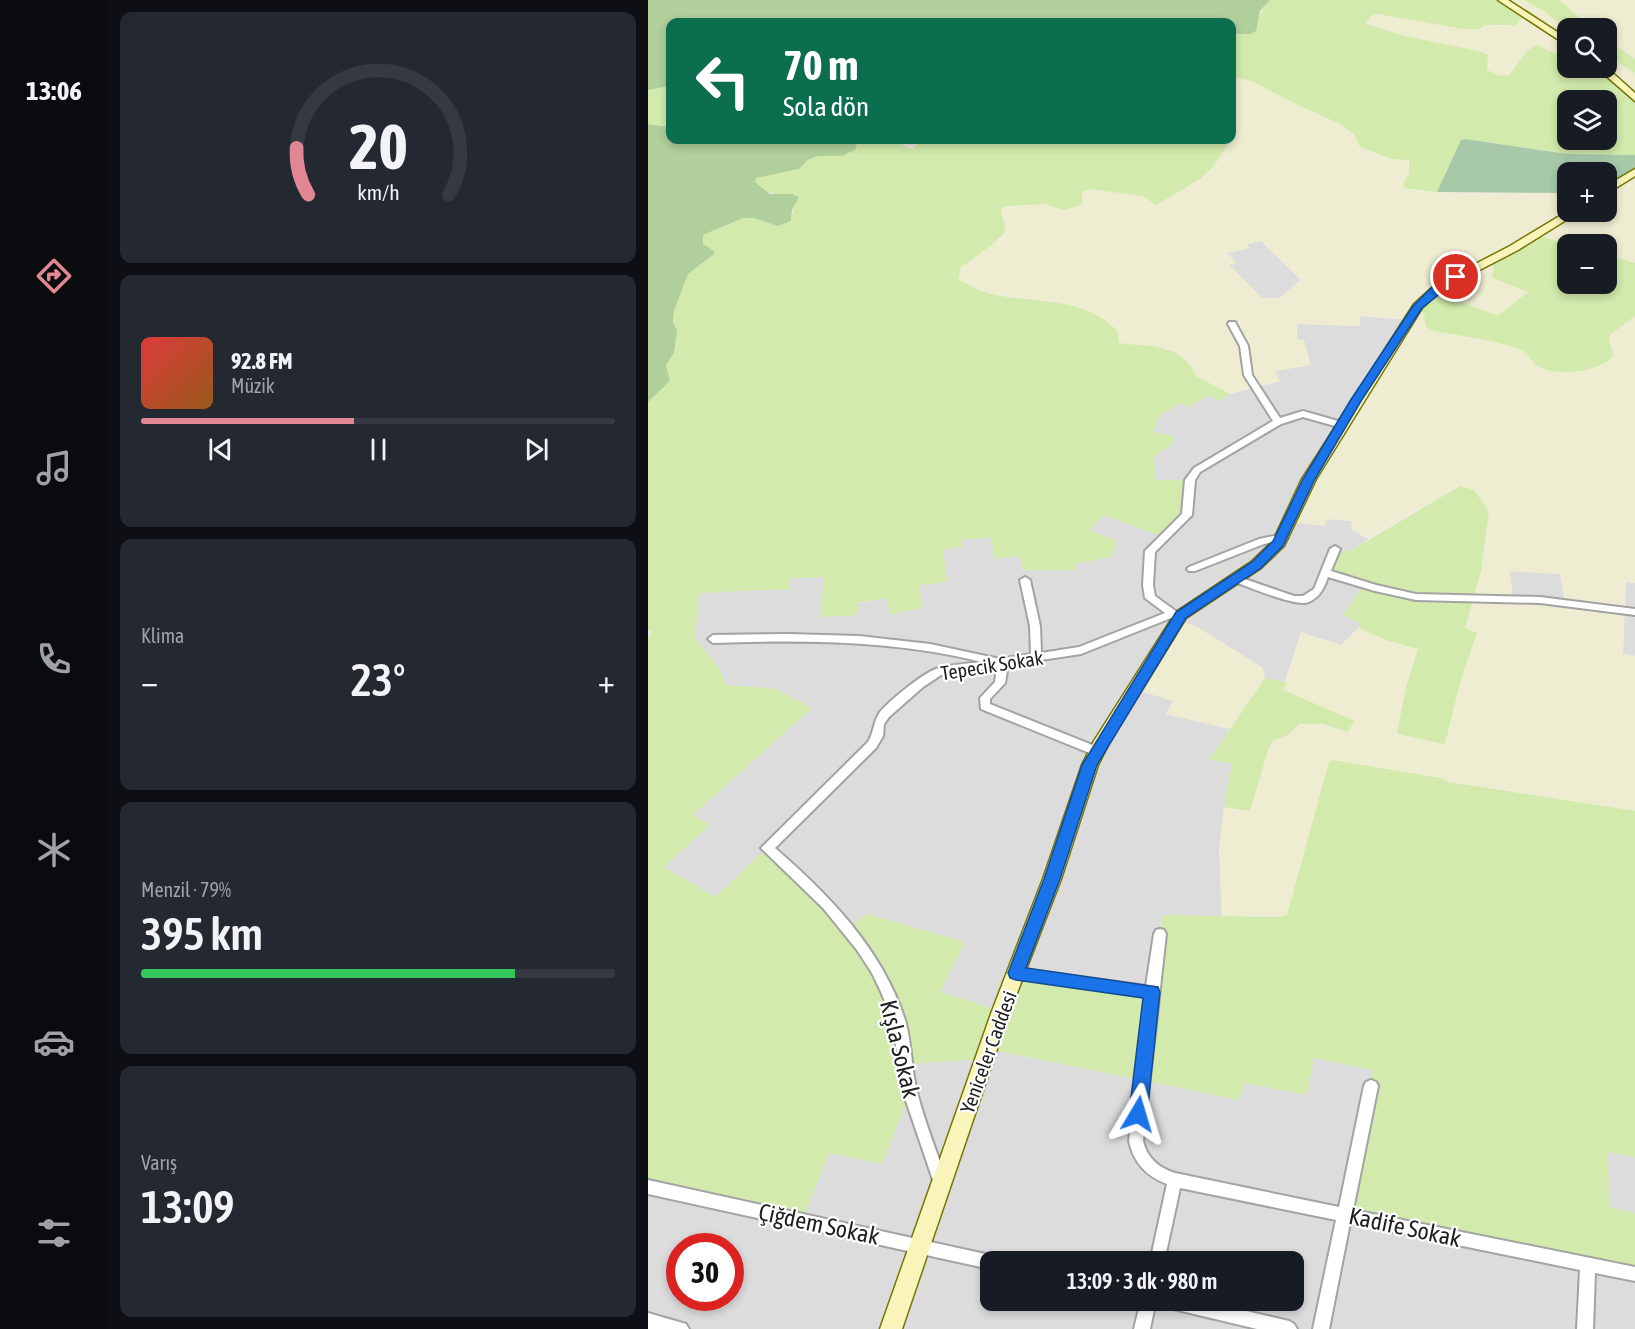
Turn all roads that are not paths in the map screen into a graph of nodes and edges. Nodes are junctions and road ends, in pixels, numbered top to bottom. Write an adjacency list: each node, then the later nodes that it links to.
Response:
1 (1502, 0): 2 (street)
2 (1557, 37)
3 (1613, 78): 4 (street)
4 (1635, 98)
5 (1635, 172): 6 (street)
6 (1617, 183)
7 (1557, 222): 10 (street, Yeniceler Caddesi)
8 (1232, 324): 9 (street)
9 (1278, 422): 10 (street); 18 (street)
10 (1342, 425): 11 (street, Yeniceler Caddesi)
11 (1283, 537): 13 (street); 15 (street, Yeniceler Caddesi)
12 (1335, 549): 14 (street)
13 (1192, 569)
14 (1325, 573): 15 (street); 17 (street)
15 (1236, 579): 18 (street, Yeniceler Caddesi)
16 (1025, 580): 20 (street)
17 (1635, 612)
18 (1177, 615): 20 (street, Tepecik Sokak); 22 (street, Yeniceler Caddesi)
19 (713, 639): 21 (street)
20 (1036, 658): 21 (street, Tepecik Sokak)
21 (1003, 663): 22 (street); 23 (street, Tepecik Sokak)
22 (1096, 751): 25 (street, Yeniceler Caddesi)
23 (767, 848): 29 (street, Kışla Sokak)
24 (1160, 934): 26 (street)
25 (1016, 973): 26 (street); 29 (street, Yeniceler Caddesi)
26 (1152, 992): 28 (street)
27 (1371, 1086): 31 (street)
28 (1174, 1180): 31 (street, Kadife Sokak); 33 (street)
29 (941, 1183): 32 (street, Yeniceler Caddesi)
30 (648, 1187): 32 (street, Çiğdem Sokak)
31 (1345, 1214): 35 (street, Kadife Sokak); 44 (street)
32 (919, 1246): 34 (street, Çiğdem Sokak); 41 (street, Yeniceler Caddesi)
33 (1159, 1251)
34 (980, 1260)
35 (1588, 1265): 36 (street, Kadife Sokak); 45 (street)
36 (1635, 1274)
37 (1146, 1311): 42 (street)
38 (1212, 1311): 43 (street)
39 (648, 1321): 40 (street)
40 (681, 1329)
41 (891, 1329)
42 (1142, 1329)
43 (1289, 1329)
44 (1321, 1329)
45 (1585, 1329)

